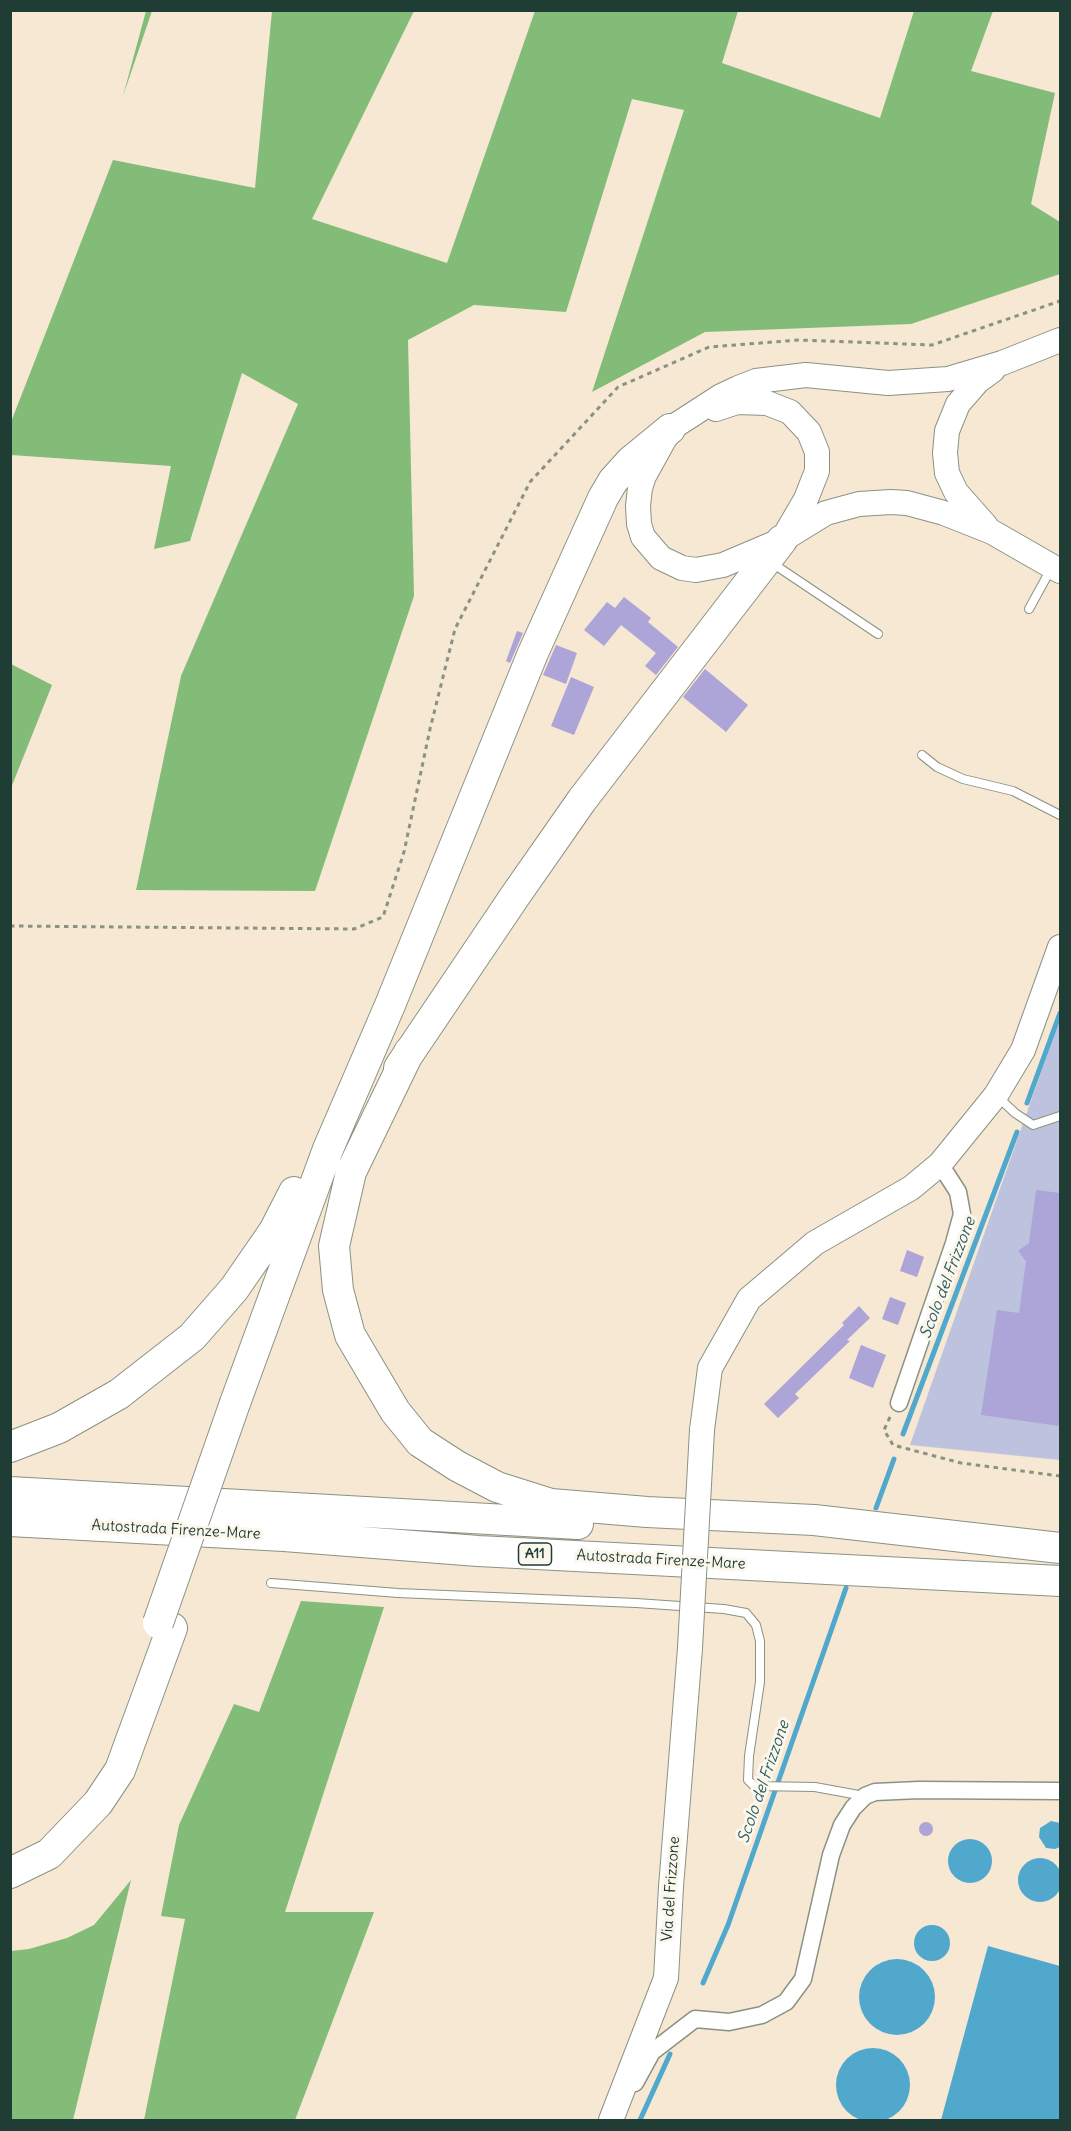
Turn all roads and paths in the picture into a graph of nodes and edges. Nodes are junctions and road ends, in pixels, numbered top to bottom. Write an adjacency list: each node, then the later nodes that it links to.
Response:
1 (1060, 302): 12 (path)
2 (1060, 340): 3 (main road)
3 (1002, 363): 4 (main road); 5 (main road)
4 (676, 425): 6 (main road); 6 (main road); 14 (highway)
5 (992, 532): 6 (main road); 7 (main road)
6 (774, 550): 9 (lane); 15 (highway)
7 (1058, 569): 8 (lane)
8 (1029, 609)
9 (878, 634)
10 (922, 755): 11 (lane)
11 (1060, 815)
12 (10, 926)
13 (1060, 947): 16 (main road, Via del Frizzone)
14 (390, 1005): 20 (highway); 21 (highway)
15 (409, 1052): 20 (highway); 26 (highway)
16 (996, 1095): 17 (lane); 18 (main road, Via del Frizzone)
17 (1060, 1116)
18 (940, 1164): 19 (street); 35 (main road, Via del Frizzone, bridge)
19 (899, 1402): 22 (path)
20 (242, 1405): 30 (highway, bridge)
21 (10, 1447)
22 (1060, 1476)
23 (10, 1492): 26 (highway, Autostrada Firenze-Mare / A11)
24 (10, 1521): 27 (highway, Autostrada Firenze-Mare / A11)
25 (10, 1541): 27 (highway)
26 (1060, 1549)
27 (478, 1551): 28 (highway, Autostrada Firenze-Mare / A11)
28 (1060, 1581)
29 (271, 1583): 32 (lane)
30 (165, 1625): 33 (highway); 34 (highway)
31 (1060, 1791): 32 (street)
32 (865, 1796): 35 (street)
33 (10, 1857)
34 (10, 1873)
35 (612, 2121)

